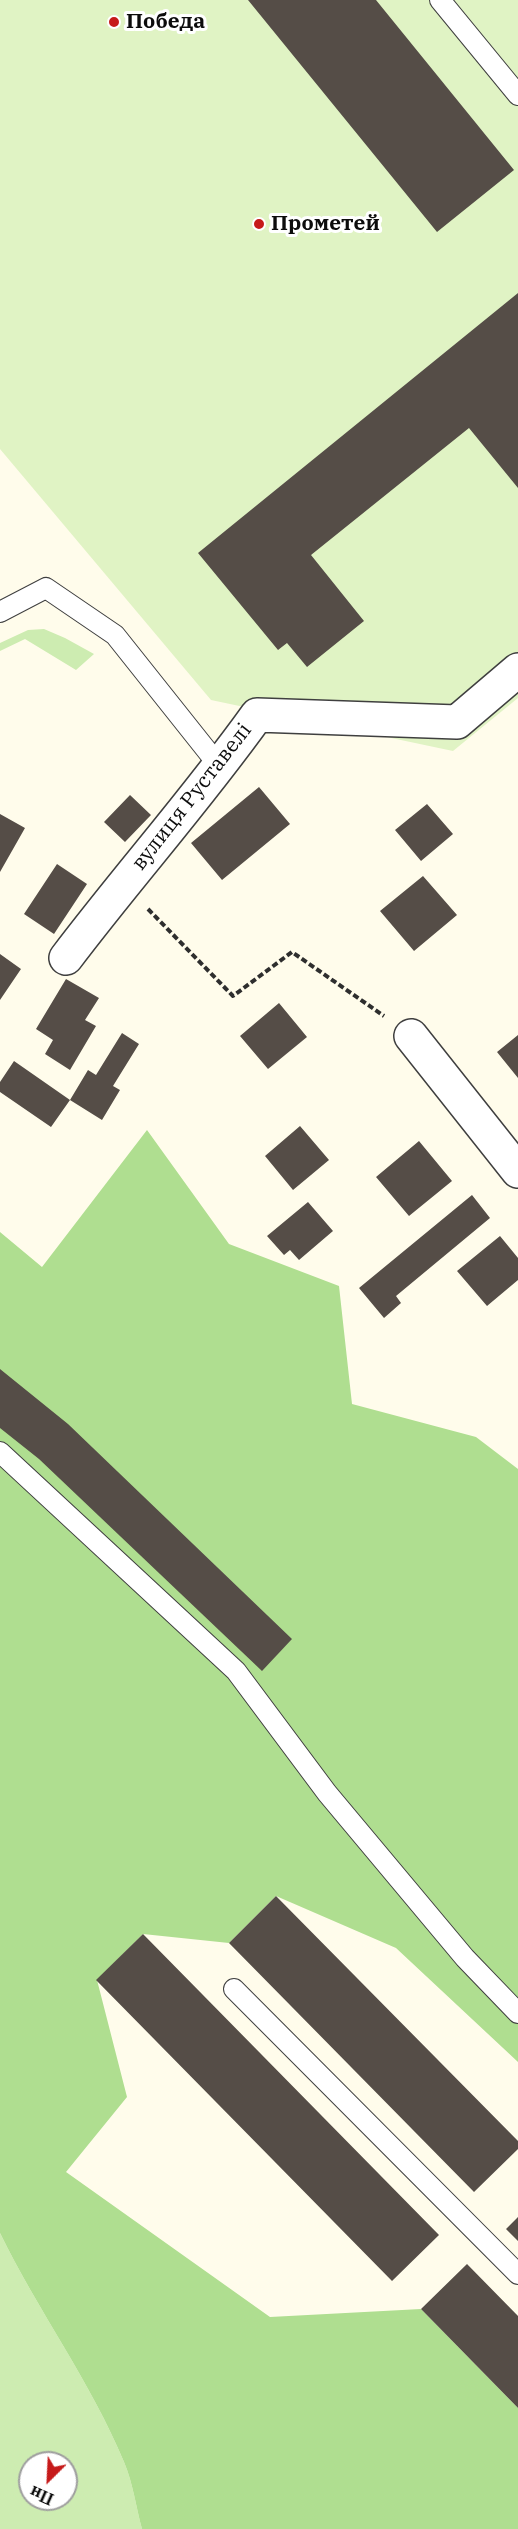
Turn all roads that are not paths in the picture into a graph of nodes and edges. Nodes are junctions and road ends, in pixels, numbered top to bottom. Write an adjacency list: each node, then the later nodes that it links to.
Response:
1 (440, 0): 2 (lane)
2 (518, 95)
3 (0, 612): 5 (lane)
4 (518, 670): 5 (street, вулиця Руставелі)
5 (220, 767): 6 (street, вулиця Руставелі)
6 (66, 958)
7 (411, 1036): 8 (street)
8 (518, 1171)
9 (0, 1452): 11 (lane)
10 (234, 1989): 12 (lane)
11 (518, 2013)
12 (518, 2274)

